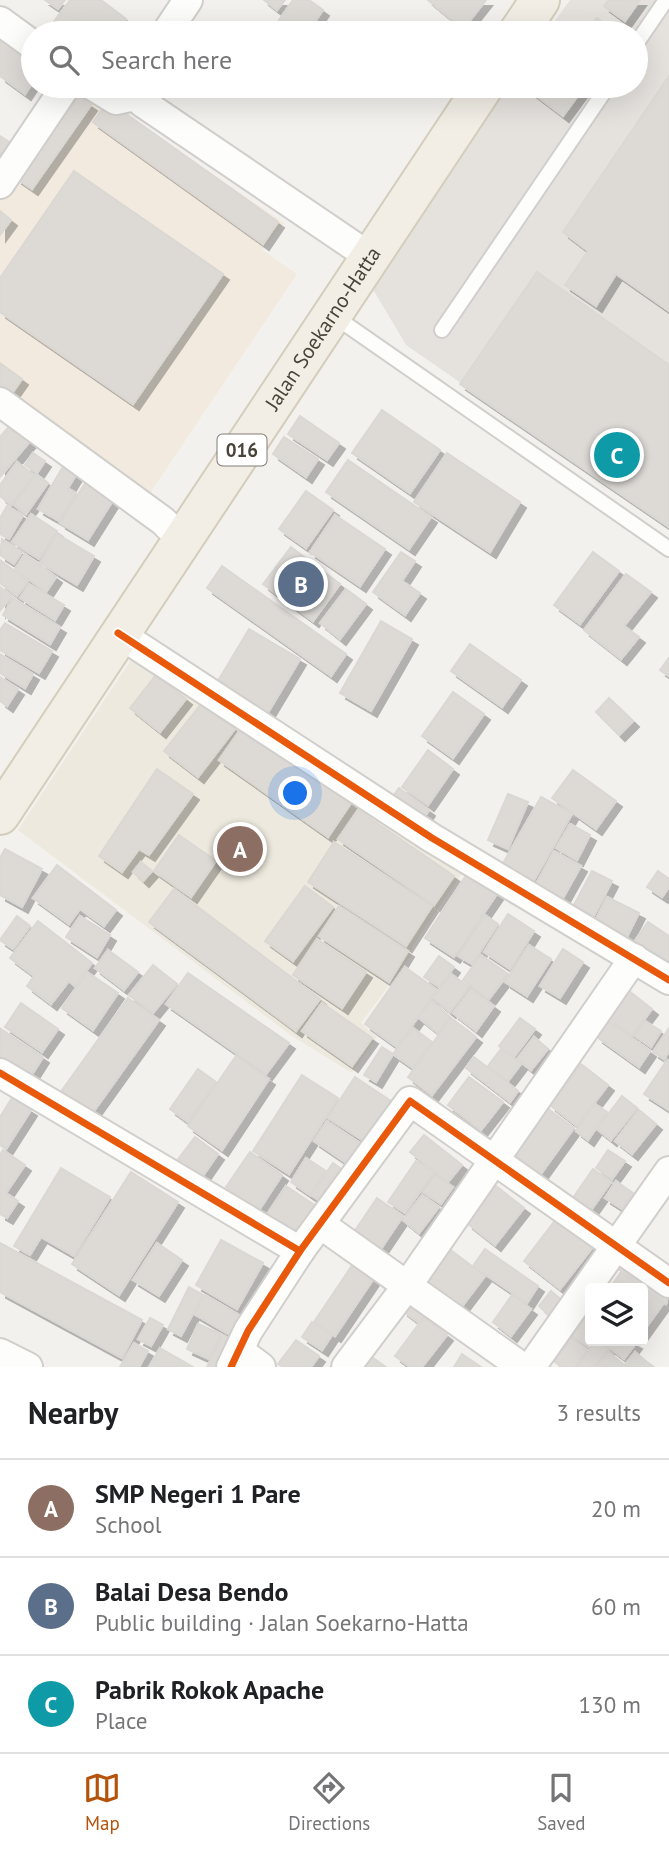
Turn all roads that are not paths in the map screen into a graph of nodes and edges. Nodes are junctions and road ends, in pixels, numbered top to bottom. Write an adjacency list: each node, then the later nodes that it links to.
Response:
1 (188, 0): 5 (street)
2 (540, 0): 6 (main road)
3 (666, 0): 7 (lane)
4 (0, 21): 8 (street)
5 (174, 21)
6 (526, 21)
7 (648, 26)
8 (21, 36)
9 (58, 98): 13 (street)
10 (144, 98): 14 (street)
11 (476, 98): 14 (main road, Jalan Soekarno-Hatta / 016)
12 (600, 98): 16 (lane)
13 (0, 184)
14 (370, 257): 15 (main road, Jalan Soekarno-Hatta / 016)
15 (333, 314): 18 (main road, Jalan Soekarno-Hatta / 016); 19 (lane)
16 (442, 330)
17 (0, 402): 18 (street)
18 (182, 540): 20 (main road, Jalan Soekarno-Hatta / 016)
19 (669, 549)
20 (118, 634): 21 (main road, Jalan Soekarno-Hatta / 016); 22 (street)
21 (0, 815)
22 (634, 958): 23 (street); 25 (street)
23 (669, 980)
24 (0, 1073): 29 (street)
25 (495, 1159): 27 (street); 28 (street); 31 (street)
26 (669, 1171): 28 (street)
27 (320, 1224): 29 (street); 31 (street)
28 (616, 1245): 30 (street); 37 (street)
29 (300, 1251): 33 (street)
30 (669, 1283)
31 (407, 1286): 35 (street); 36 (street)
32 (0, 1353): 34 (street)
33 (244, 1362)
34 (28, 1367)
35 (346, 1367)
36 (522, 1367)
37 (531, 1367)

